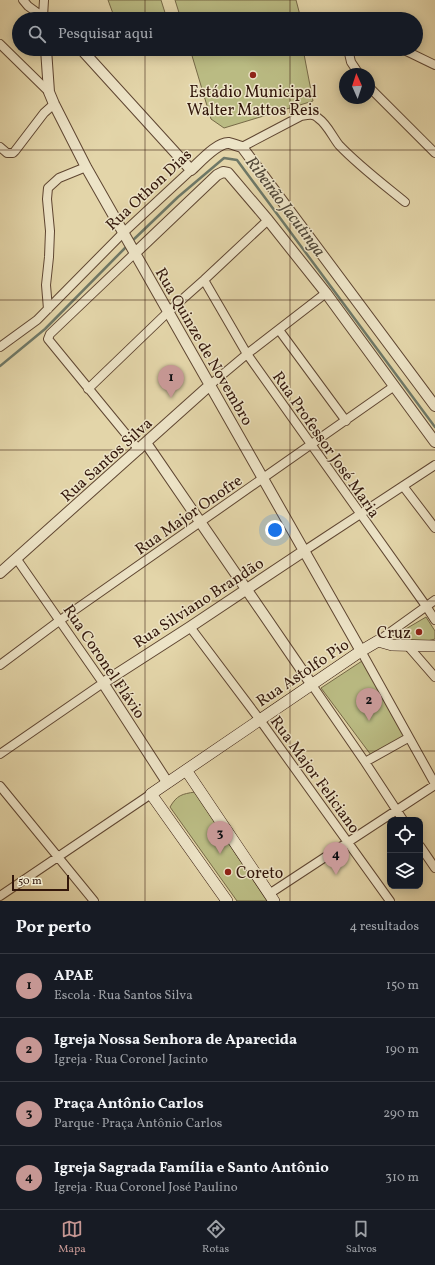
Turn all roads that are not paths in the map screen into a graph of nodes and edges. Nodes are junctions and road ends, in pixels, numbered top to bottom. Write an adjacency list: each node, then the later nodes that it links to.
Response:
1 (23, 0): 3 (street)
2 (44, 0): 4 (street)
3 (36, 12)
4 (44, 12)
5 (0, 44): 7 (street)
6 (12, 56): 14 (street)
7 (12, 56)
8 (46, 56): 14 (street, Rua Quinze de Novembro)
9 (87, 56): 21 (street)
10 (349, 56): 13 (street)
11 (416, 56): 12 (street)
12 (435, 65)
13 (354, 68)
14 (49, 92): 16 (street, Rua Quinze de Novembro)
15 (375, 93): 19 (street)
16 (54, 104): 17 (street); 20 (street, Rua Quinze de Novembro)
17 (0, 147)
18 (242, 147): 21 (street, Rua Othon Dias); 22 (street); 36 (street)
19 (435, 153)
20 (86, 167): 24 (street, Rua Quinze de Novembro); 28 (street)
21 (191, 170): 24 (street, Rua Othon Dias)
22 (405, 202)
23 (268, 220): 25 (street); 26 (street); 27 (street)
24 (124, 235): 25 (street, Rua Quinze de Novembro); 28 (street, Rua Othon Dias)
25 (134, 252): 29 (street, Rua Quinze de Novembro); 35 (street)
26 (204, 280): 29 (street); 32 (street, Rua Professor José Maria)
27 (326, 293): 30 (street, Rua Santos Silva); 34 (street)
28 (48, 309): 31 (street, Rua Othon Dias)
29 (168, 312): 33 (street, Rua Quinze de Novembro); 35 (street)
30 (279, 330): 32 (street, Rua Santos Silva); 37 (street)
31 (0, 347)
32 (247, 354): 33 (street, Rua Santos Silva); 39 (street, Rua Professor José Maria)
33 (210, 386): 40 (street, Rua Santos Silva); 42 (street, Rua Quinze de Novembro)
34 (393, 386): 37 (street, Rua Major Onofre); 38 (street)
35 (88, 389): 40 (street)
36 (435, 406)
37 (346, 421): 39 (street, Rua Major Onofre)
38 (435, 442)
39 (311, 445): 42 (street, Rua Major Onofre); 44 (street, Rua Professor José Maria)
40 (142, 447): 45 (street); 48 (street, Rua Santos Silva)
41 (435, 465): 43 (street, Rua Silviano Brandão)
42 (262, 478): 45 (street, Rua Major Onofre); 47 (street, Rua Quinze de Novembro)
43 (403, 486): 44 (street, Rua Silviano Brandão); 46 (street)
44 (360, 515): 47 (street, Rua Silviano Brandão); 52 (street, Rua Professor José Maria)
45 (200, 523): 50 (street); 54 (street, Rua Major Onofre)
46 (435, 528)
47 (304, 551): 50 (street, Rua Silviano Brandão); 59 (street, Rua Quinze de Novembro)
48 (16, 558): 49 (street, Rua Santos Silva); 54 (street, Rua Coronel Flávio)
49 (0, 573)
50 (246, 590): 55 (street, Rua Silviano Brandão); 63 (street)
51 (435, 600): 52 (street, Rua Astolfo Pio)
52 (426, 606): 53 (street, Rua Professor José Maria); 56 (street, Rua Astolfo Pio)
53 (435, 620)
54 (59, 621): 60 (street, Rua Major Onofre); 62 (street, Rua Coronel Flávio)
55 (190, 627): 62 (street, Rua Silviano Brandão); 64 (street, Rua Major Feliciano)
56 (378, 641): 57 (main road); 59 (main road, Rua Astolfo Pio)
57 (408, 646): 58 (main road); 61 (street)
58 (435, 646)
59 (361, 651): 63 (main road, Rua Astolfo Pio); 65 (street)
60 (0, 665)
61 (435, 677)
62 (103, 683): 66 (street, Rua Silviano Brandão); 69 (street, Rua Coronel Flávio)
63 (312, 685): 64 (main road, Rua Astolfo Pio); 67 (street)
64 (260, 720): 68 (main road, Rua Astolfo Pio); 75 (street, Rua Major Feliciano)
65 (408, 738): 67 (street); 70 (street)
66 (0, 754)
67 (365, 762): 73 (street)
68 (186, 770): 69 (main road, Rua Astolfo Pio); 80 (main road)
69 (167, 782): 72 (main road, Rua Astolfo Pio)
70 (435, 784): 73 (street)
71 (0, 786): 77 (street)
72 (151, 794): 77 (street); 82 (main road)
73 (396, 810): 74 (street); 75 (street)
74 (401, 817)
75 (348, 842): 80 (street); 83 (street, Rua Major Feliciano)
76 (423, 850): 78 (street)
77 (58, 857): 79 (street); 81 (street)
78 (435, 868)
79 (0, 896)
80 (272, 898)
81 (94, 901)
82 (227, 901)
83 (390, 901)

